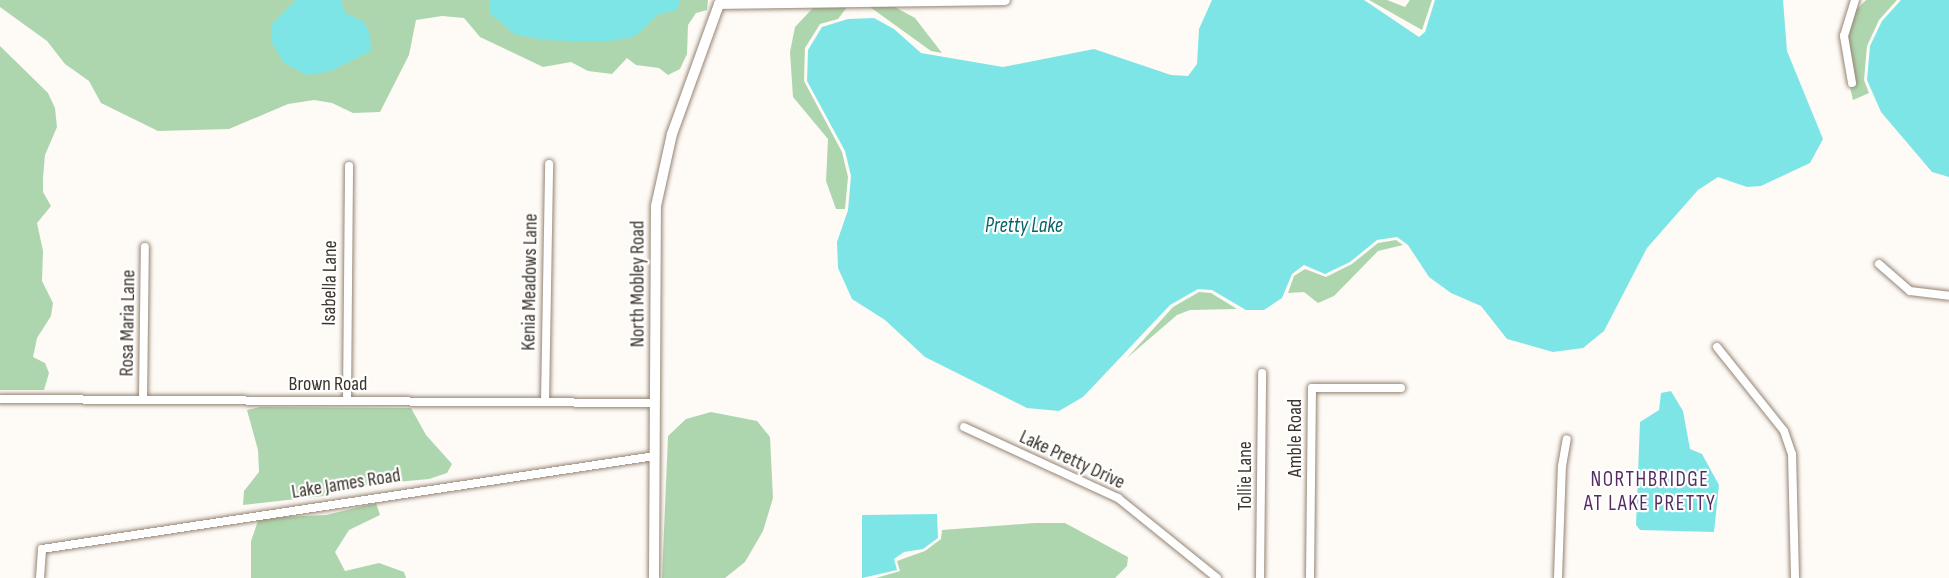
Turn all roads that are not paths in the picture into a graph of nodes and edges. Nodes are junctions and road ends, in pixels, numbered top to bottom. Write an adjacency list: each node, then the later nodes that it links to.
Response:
1 (1005, 0): 3 (street)
2 (1855, 0): 5 (street)
3 (948, 1): 4 (street)
4 (718, 2): 18 (street, North Mobley Road)
5 (1852, 83)
6 (549, 164): 17 (street, Kenia Meadows Lane)
7 (349, 166): 16 (street, Isabella Lane)
8 (146, 247): 15 (street, Rosa Maria Lane)
9 (1880, 264): 10 (street)
10 (1949, 296)
11 (1718, 347): 28 (street)
12 (1262, 373): 25 (street, Tollie Lane)
13 (1401, 388): 26 (street, Amble Road)
14 (0, 399): 15 (street, Brown Road)
15 (143, 400): 16 (street, Brown Road)
16 (346, 401): 17 (street, Brown Road)
17 (545, 402): 18 (street, Brown Road)
18 (655, 404): 21 (street, North Mobley Road)
19 (964, 427): 24 (street, Lake Pretty Drive)
20 (1567, 439): 27 (street)
21 (655, 456): 22 (street, Lake James Road); 23 (street, North Mobley Road)
22 (40, 578)
23 (654, 578)
24 (1217, 578)
25 (1260, 578)
26 (1310, 578)
27 (1558, 578)
28 (1795, 578)

